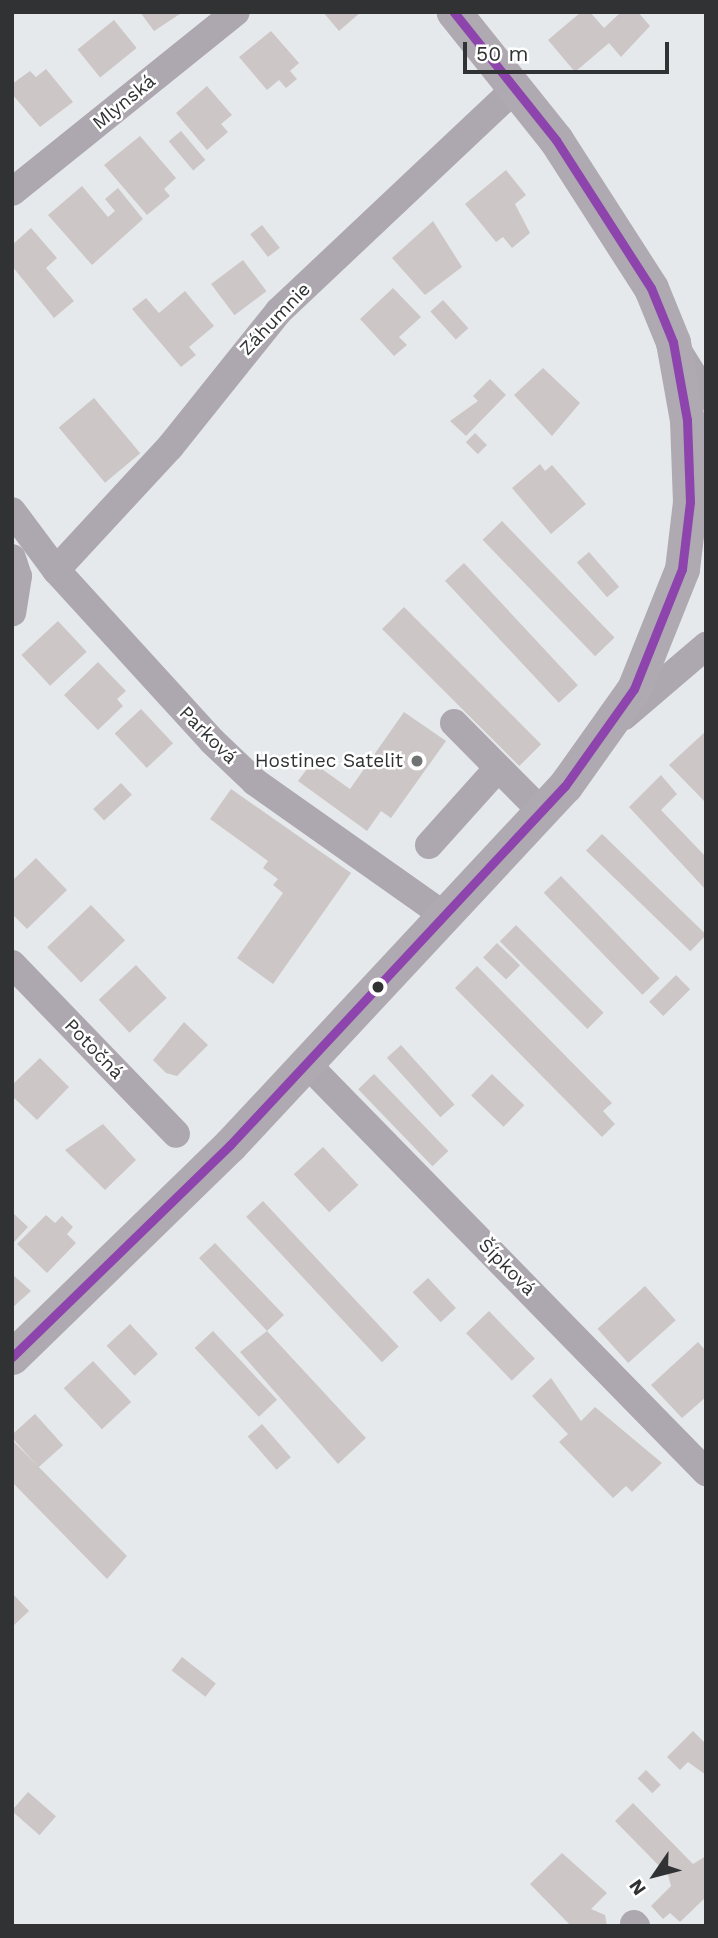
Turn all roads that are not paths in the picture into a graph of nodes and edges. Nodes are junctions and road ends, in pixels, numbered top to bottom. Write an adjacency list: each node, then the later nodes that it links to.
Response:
1 (236, 12): 4 (street, Mlynská)
2 (454, 12): 3 (main road)
3 (516, 88): 5 (main road); 10 (street, Záhumnie)
4 (12, 192)
5 (673, 342): 6 (street); 7 (main road)
6 (706, 396)
7 (698, 491): 14 (main road)
8 (12, 511): 10 (street, Parková)
9 (12, 558): 11 (street)
10 (56, 570): 18 (street, Parková)
11 (12, 613)
12 (706, 646): 14 (street)
13 (454, 723): 15 (street)
14 (611, 727): 16 (main road)
15 (498, 768): 16 (street); 17 (street)
16 (542, 812): 18 (main road)
17 (429, 845)
18 (445, 916): 20 (main road)
19 (12, 964): 21 (street, Potočná)
20 (307, 1064): 22 (main road); 23 (street, Šípková)
21 (176, 1134)
22 (12, 1357)
23 (706, 1472)

